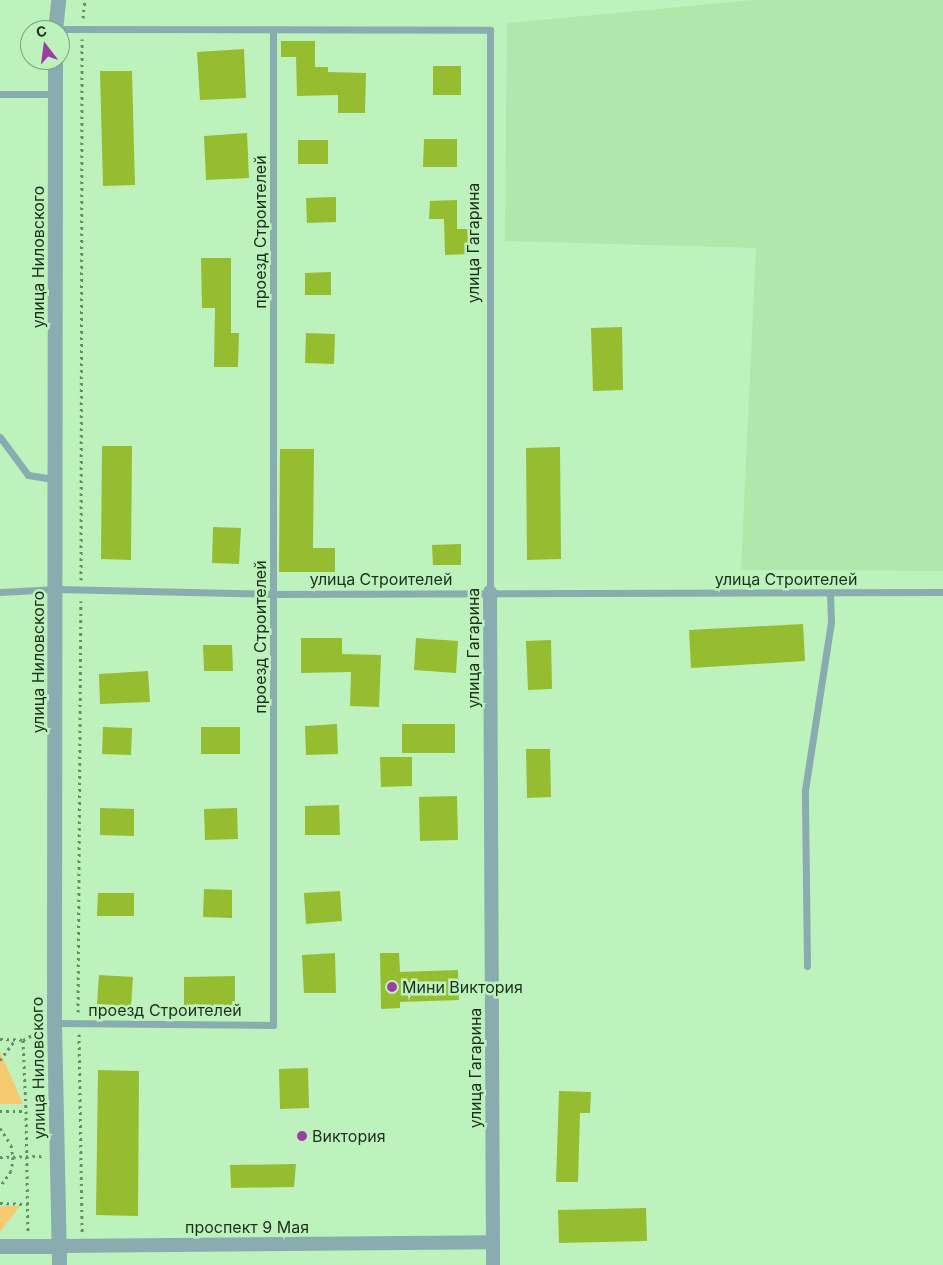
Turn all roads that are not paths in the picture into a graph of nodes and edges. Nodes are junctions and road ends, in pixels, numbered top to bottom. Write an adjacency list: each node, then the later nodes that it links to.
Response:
1 (58, 0): 2 (street)
2 (56, 20)
3 (70, 29): 4 (lane)
4 (273, 31): 12 (lane, улица Гагарина); 15 (lane, проезд Строителей)
5 (55, 70): 7 (street, улица Ниловского)
6 (0, 94): 7 (lane)
7 (56, 94): 9 (street, улица Ниловского)
8 (0, 437): 9 (lane)
9 (54, 479): 10 (street, улица Ниловского)
10 (56, 589): 11 (lane, улица Строителей); 15 (lane, улица Строителей); 17 (street, улица Ниловского)
11 (0, 592)
12 (490, 592): 14 (lane, улица Строителей); 15 (lane, улица Строителей); 18 (street, улица Гагарина)
13 (943, 592): 14 (lane, улица Строителей)
14 (830, 593): 16 (lane)
15 (274, 594): 17 (lane, проезд Строителей)
16 (807, 966)
17 (54, 1023): 20 (street, улица Ниловского)
18 (493, 1242): 20 (street, проспект 9 Мая); 22 (street, улица Гагарина)
19 (0, 1246): 20 (street, проспект 9 Мая)
20 (60, 1246): 21 (street, улица Ниловского)
21 (59, 1265)
22 (493, 1265)

